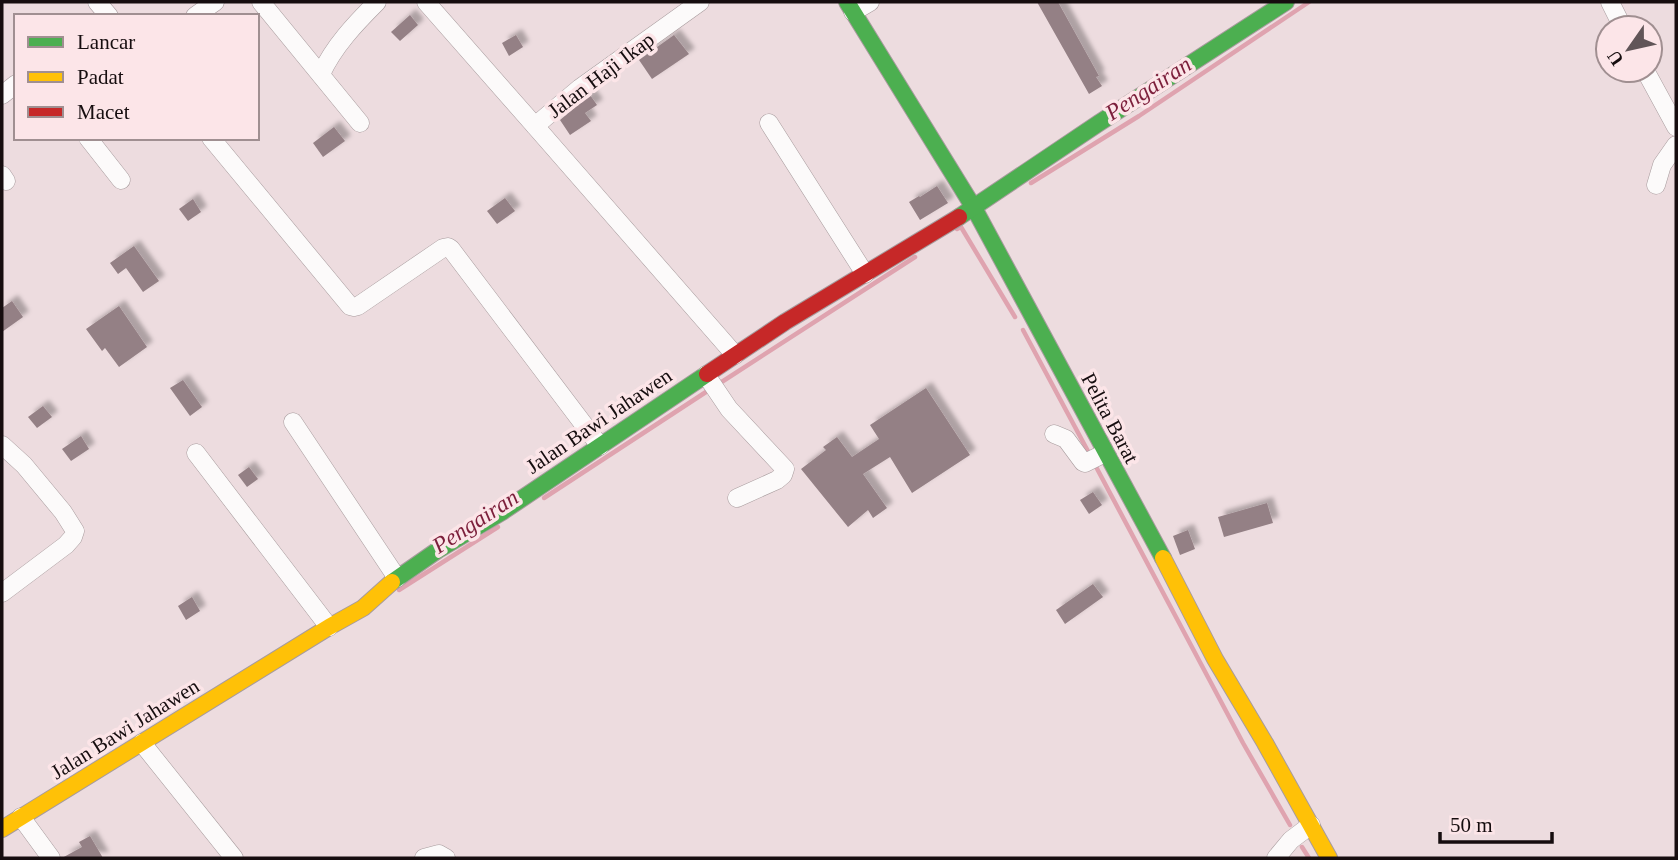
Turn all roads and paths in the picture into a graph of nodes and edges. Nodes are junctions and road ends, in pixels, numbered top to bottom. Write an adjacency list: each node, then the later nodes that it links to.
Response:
1 (215, 2): 9 (street)
2 (261, 2): 10 (street)
3 (377, 2): 10 (street)
4 (426, 2): 14 (street, Jalan Haji Ikap)
5 (700, 2): 14 (street, Jalan Haji Ikap)
6 (870, 2): 8 (street)
7 (1286, 2): 21 (street, Jalan Bawi Jahawen)
8 (850, 7): 21 (street, Pelita Barat)
9 (198, 14)
10 (321, 74): 12 (street)
11 (1653, 84): 15 (street)
12 (360, 123)
13 (769, 123): 22 (street)
14 (535, 126): 23 (street)
15 (1676, 127)
16 (90, 140): 19 (street)
17 (213, 140): 28 (street)
18 (1676, 145): 20 (street)
19 (121, 180)
20 (1656, 185)
21 (974, 208): 22 (street, Jalan Bawi Jahawen); 30 (street, Pelita Barat)
22 (865, 274): 23 (street, Jalan Bawi Jahawen)
23 (735, 355): 24 (street, Jalan Bawi Jahawen)
24 (706, 375): 28 (street, Jalan Bawi Jahawen); 31 (street)
25 (293, 422): 32 (street)
26 (1054, 434): 30 (street)
27 (2, 445): 33 (street)
28 (600, 446): 32 (street, Jalan Bawi Jahawen)
29 (196, 453): 34 (street)
30 (1105, 453): 37 (street, Pelita Barat)
31 (737, 498)
32 (397, 578): 34 (street, Jalan Bawi Jahawen)
33 (2, 593)
34 (329, 627): 35 (street, Jalan Bawi Jahawen)
35 (142, 743): 36 (street, Jalan Bawi Jahawen); 40 (street)
36 (21, 817): 38 (street, Jalan Bawi Jahawen); 39 (street)
37 (1311, 825): 43 (street); 44 (street, Pelita Barat)
38 (2, 829)
39 (51, 858)
40 (234, 858)
41 (424, 858): 42 (street)
42 (446, 858)
43 (1276, 858)
44 (1329, 858)

